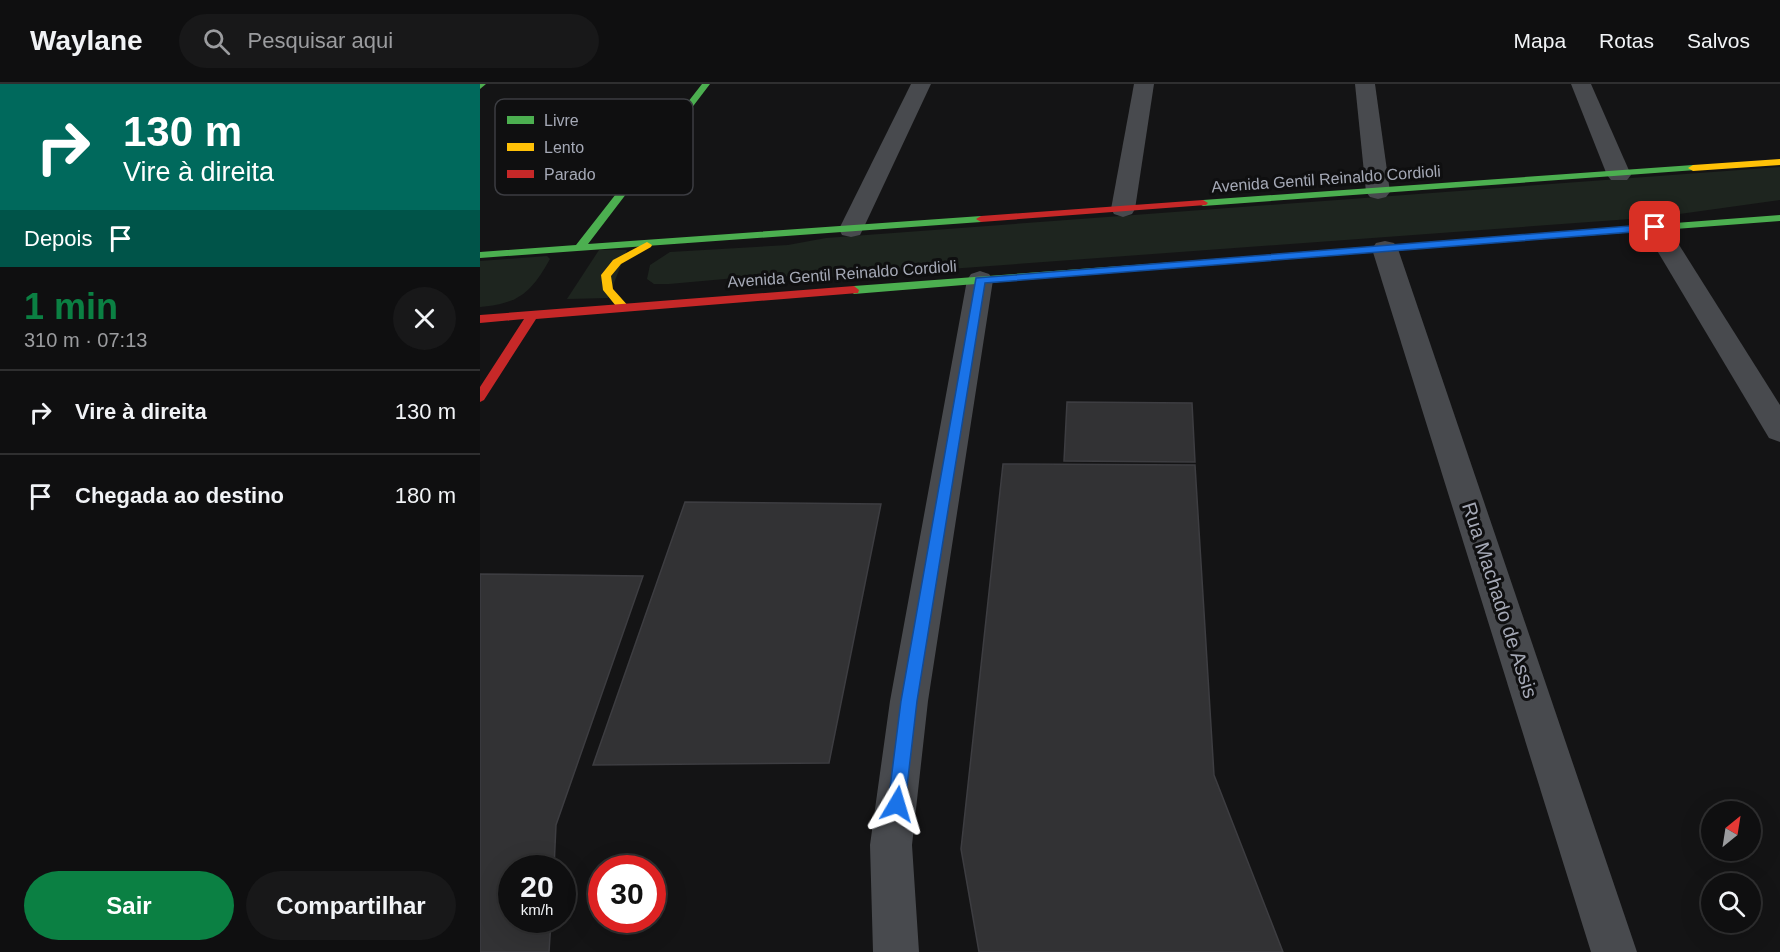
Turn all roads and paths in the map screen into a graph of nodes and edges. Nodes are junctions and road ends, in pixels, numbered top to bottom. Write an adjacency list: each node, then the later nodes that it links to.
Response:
1 (706, 84): 6 (main road)
2 (921, 84): 14 (street)
3 (1144, 84): 11 (street)
4 (1365, 84): 9 (street)
5 (1581, 84): 8 (street)
6 (693, 101)
7 (1780, 162): 8 (main road, Avenida Gentil Reinaldo Cordioli)
8 (1619, 175): 9 (main road, Avenida Gentil Reinaldo Cordioli)
9 (1378, 192): 11 (main road, Avenida Gentil Reinaldo Cordioli)
10 (620, 195): 16 (main road)
11 (1123, 209): 14 (main road, Avenida Gentil Reinaldo Cordioli)
12 (1780, 218): 13 (main road, Avenida Gentil Reinaldo Cordioli)
13 (1655, 227): 17 (main road, Avenida Gentil Reinaldo Cordioli); 24 (street)
14 (850, 229): 15 (main road, Avenida Gentil Reinaldo Cordioli)
15 (651, 243): 16 (main road, Avenida Gentil Reinaldo Cordioli); 20 (main road)
16 (579, 248): 18 (main road, Avenida Gentil Reinaldo Cordioli)
17 (1386, 249): 19 (main road, Avenida Gentil Reinaldo Cordioli); 26 (street, Rua Machado de Assis)
18 (480, 255)
19 (980, 280): 20 (main road, Avenida Gentil Reinaldo Cordioli); 25 (street)
20 (624, 308): 21 (main road, Avenida Gentil Reinaldo Cordioli)
21 (533, 315): 22 (main road, Avenida Gentil Reinaldo Cordioli); 23 (main road)
22 (480, 319)
23 (480, 397)
24 (1780, 430)
25 (896, 952)
26 (1614, 952)

